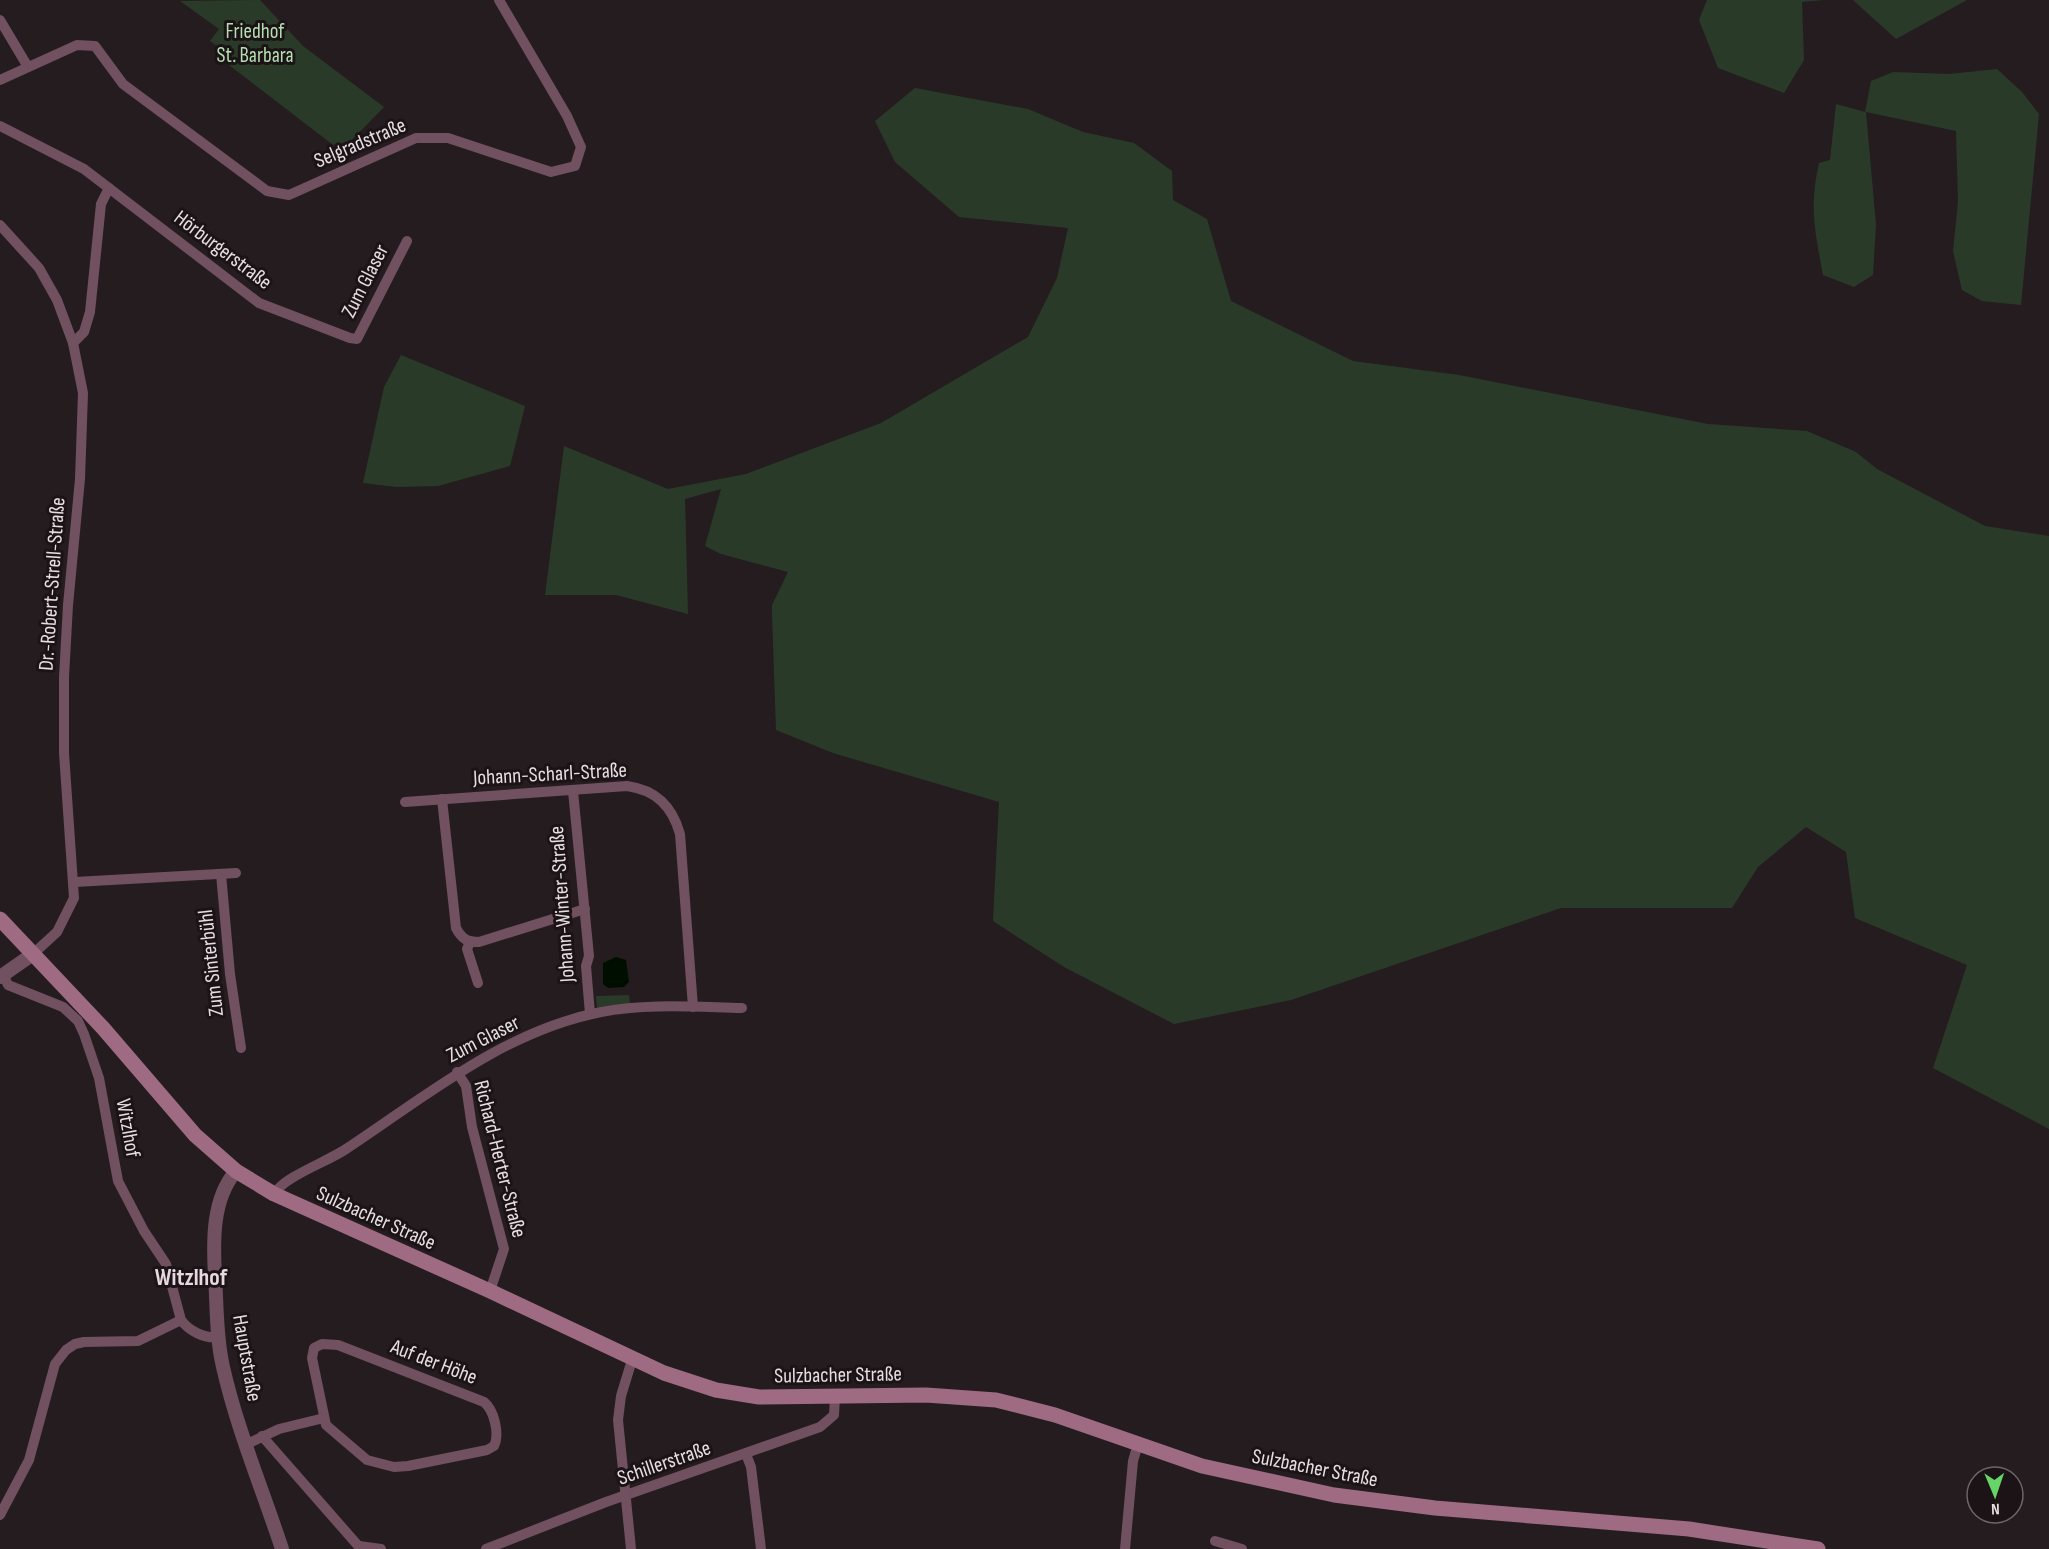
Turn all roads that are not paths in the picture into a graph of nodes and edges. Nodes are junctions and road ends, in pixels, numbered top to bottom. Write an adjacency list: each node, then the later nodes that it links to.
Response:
1 (499, 0): 3 (street, Selgradstraße)
2 (0, 20): 3 (street)
3 (28, 67): 4 (street, Selgradstraße)
4 (0, 80)
5 (0, 126): 6 (street, Hörburgerstraße)
6 (109, 188): 9 (street, Hörburgerstraße); 10 (street)
7 (0, 225): 10 (street, Dr.-Robert-Strell-Straße)
8 (407, 241): 9 (street, Zum Glaser)
9 (357, 339)
10 (73, 343): 16 (street, Dr.-Robert-Strell-Straße)
11 (573, 791): 12 (street, Johann-Scharl-Straße); 17 (street, Johann-Winter-Straße); 23 (street, Johann-Scharl-Straße)
12 (442, 800): 13 (street, Johann-Scharl-Straße); 19 (street)
13 (405, 802)
14 (236, 873): 15 (street)
15 (221, 874): 16 (street); 26 (street, Zum Sinterbühl)
16 (75, 882): 20 (street, Dr.-Robert-Strell-Straße)
17 (585, 909): 19 (street); 25 (street, Johann-Winter-Straße)
18 (0, 919): 20 (main road, Sulzbacher Straße)
19 (470, 942): 22 (street)
20 (33, 954): 21 (street); 28 (main road, Sulzbacher Straße)
21 (2, 977): 31 (street, Witzlhof)
22 (478, 983)
23 (693, 1007): 24 (street, Zum Glaser); 25 (street, Zum Glaser)
24 (742, 1008)
25 (590, 1014): 27 (street, Zum Glaser)
26 (241, 1048)
27 (457, 1072): 29 (street, Zum Glaser); 30 (street, Richard-Herter-Straße)
28 (236, 1171): 29 (main road, Sulzbacher Straße); 32 (street, Hauptstraße)
29 (274, 1194): 30 (main road, Sulzbacher Straße)
30 (490, 1291): 33 (main road, Sulzbacher Straße)
31 (181, 1320): 32 (street); 41 (street)
32 (219, 1337): 37 (street, Hauptstraße)
33 (632, 1360): 34 (main road, Sulzbacher Straße); 40 (street)
34 (835, 1397): 38 (main road, Sulzbacher Straße); 39 (street, Schillerstraße)
35 (324, 1418): 35 (street, Auf der Höhe); 36 (street)
36 (262, 1436): 37 (street); 43 (street)
37 (245, 1444): 44 (street, Hauptstraße)
38 (1138, 1444): 49 (street); 51 (main road, Sulzbacher Straße)
39 (746, 1454): 40 (street, Schillerstraße); 48 (street)
40 (626, 1496): 46 (street, Schillerstraße); 47 (street)
41 (0, 1515)
42 (1215, 1541): 50 (street)
43 (360, 1548): 45 (street)
44 (282, 1549)
45 (381, 1549)
46 (486, 1549)
47 (632, 1549)
48 (761, 1549)
49 (1125, 1549)
50 (1242, 1549)
51 (1818, 1549)

